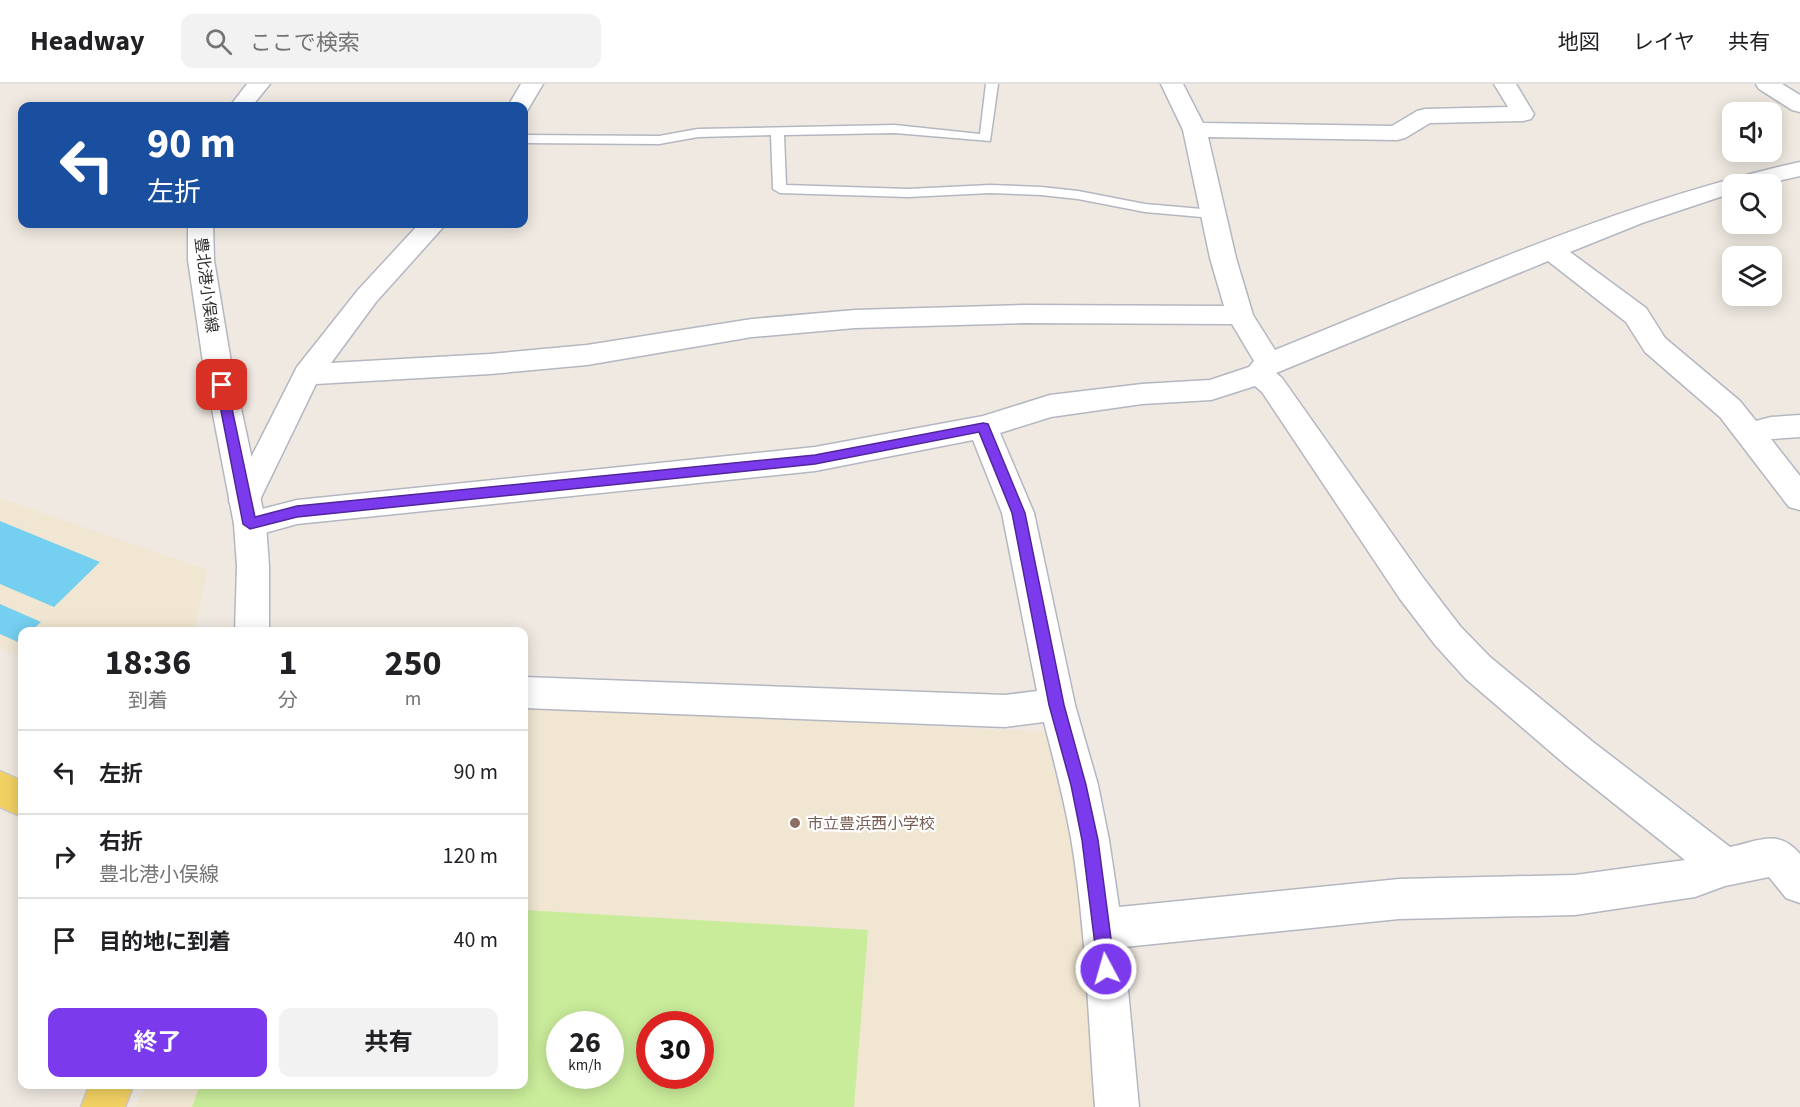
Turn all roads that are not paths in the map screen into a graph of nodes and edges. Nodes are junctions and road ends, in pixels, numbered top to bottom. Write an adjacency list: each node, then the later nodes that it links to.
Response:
1 (259, 84): 7 (street)
2 (532, 84): 8 (street)
3 (992, 84): 11 (lane)
4 (1172, 84): 10 (street)
5 (1505, 84): 10 (street)
6 (1767, 84): 9 (street)
7 (244, 102)
8 (521, 102)
9 (1800, 105)
10 (1195, 130): 16 (street)
11 (777, 131): 12 (lane); 16 (lane)
12 (528, 139)
13 (1800, 169): 14 (street)
14 (1779, 174)
15 (1722, 189): 19 (street)
16 (1213, 214): 20 (street)
17 (200, 228): 27 (street, 豊北港小俣線)
18 (430, 228): 22 (street)
19 (1552, 251): 21 (street); 25 (street)
20 (1240, 315): 21 (street); 22 (street)
21 (1264, 369): 24 (street); 34 (street)
22 (307, 374): 27 (street)
23 (1800, 426): 25 (street)
24 (983, 427): 27 (street); 30 (street)
25 (1751, 434): 26 (street)
26 (1800, 498)
27 (247, 512): 28 (street, 豊北港小俣線)
28 (252, 627)
29 (528, 693): 30 (street)
30 (1057, 705): 35 (street)
31 (0, 789): 32 (main road)
32 (18, 797)
33 (1792, 864): 34 (street)
34 (1725, 867): 35 (street)
35 (1102, 929): 38 (street)
36 (110, 1089): 37 (main road)
37 (104, 1107)
38 (1118, 1107)

